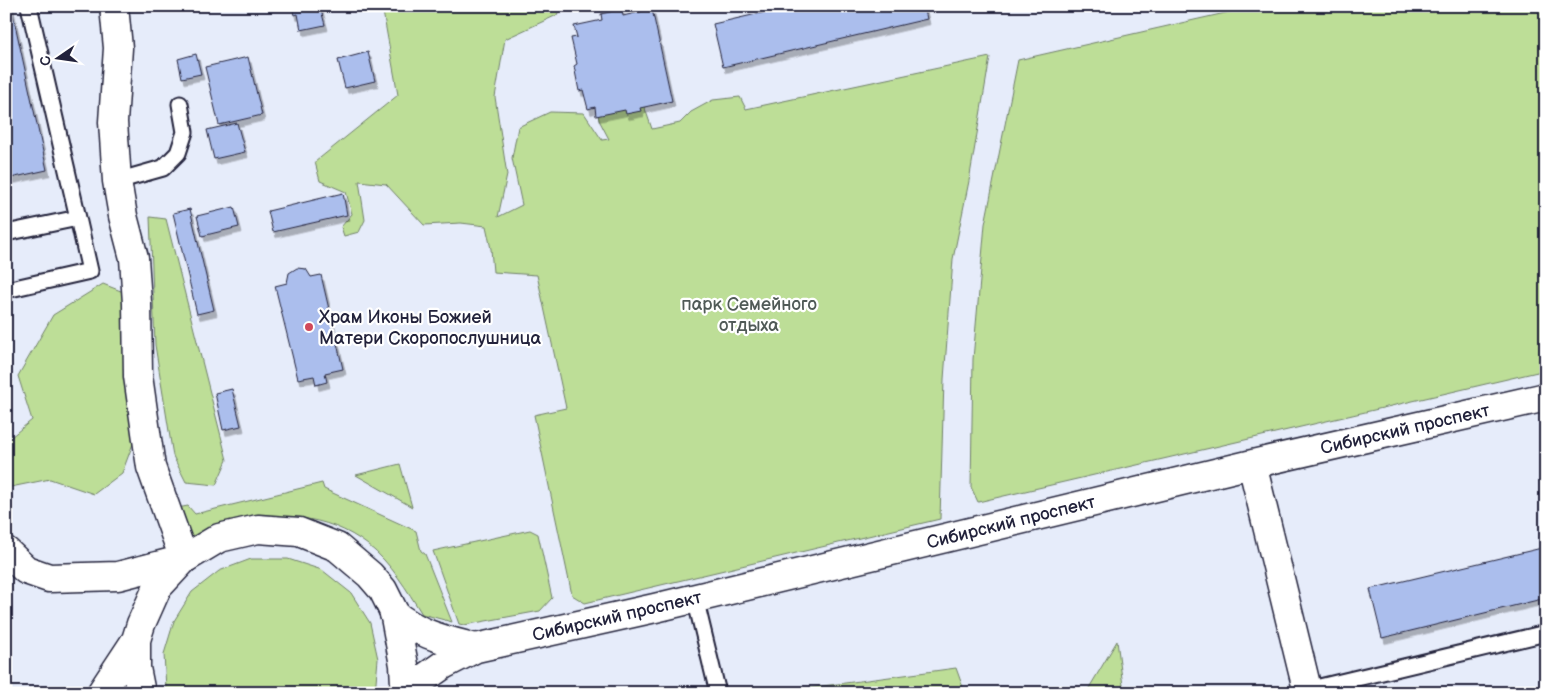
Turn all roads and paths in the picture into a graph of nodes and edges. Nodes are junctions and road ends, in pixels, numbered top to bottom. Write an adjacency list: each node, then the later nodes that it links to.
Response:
1 (29, 6): 5 (lane)
2 (114, 6): 4 (street)
3 (180, 104): 4 (lane)
4 (117, 181): 11 (street)
5 (78, 218): 6 (lane); 7 (lane)
6 (6, 233)
7 (6, 290)
8 (1546, 397): 9 (street, Сибирский проспект)
9 (1252, 464): 12 (street, Сибирский проспект); 17 (street)
10 (6, 551): 11 (street)
11 (184, 559): 13 (street, Сибирский проспект); 15 (street, Сибирский проспект)
12 (696, 598): 16 (street, Сибирский проспект); 22 (lane)
13 (394, 614): 16 (street, Сибирский проспект); 20 (street, Сибирский проспект)
14 (1546, 632): 17 (lane)
15 (136, 640): 18 (street); 19 (street, Сибирский проспект)
16 (476, 648): 21 (street, Сибирский проспект)
17 (1308, 692)
18 (101, 693)
19 (141, 693)
20 (402, 693)
21 (411, 693)
22 (718, 693)

